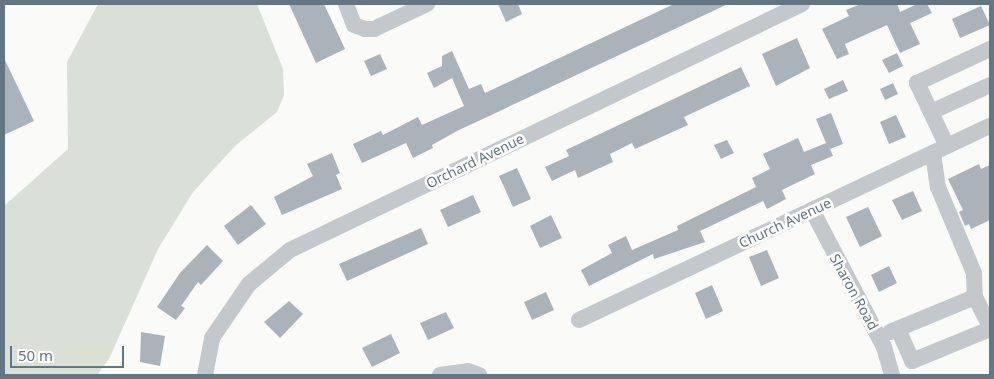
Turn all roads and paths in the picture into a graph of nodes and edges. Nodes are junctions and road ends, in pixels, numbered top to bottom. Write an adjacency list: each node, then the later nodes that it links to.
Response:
1 (346, 4): 2 (street)
2 (427, 4)
3 (802, 4): 15 (street, Orchard Avenue)
4 (990, 50): 6 (street)
5 (990, 86): 6 (street)
6 (931, 112): 8 (street)
7 (990, 126): 8 (street, Church Avenue)
8 (940, 150): 9 (street, Church Avenue); 10 (street)
9 (812, 210): 11 (street, Church Avenue); 14 (street, Sharon Road)
10 (976, 297): 12 (street); 13 (street)
11 (579, 320)
12 (990, 327): 13 (street)
13 (898, 328): 14 (street)
14 (879, 337): 18 (street, Sharon Road)
15 (205, 375)
16 (440, 375): 17 (street)
17 (478, 375)
18 (892, 375)

